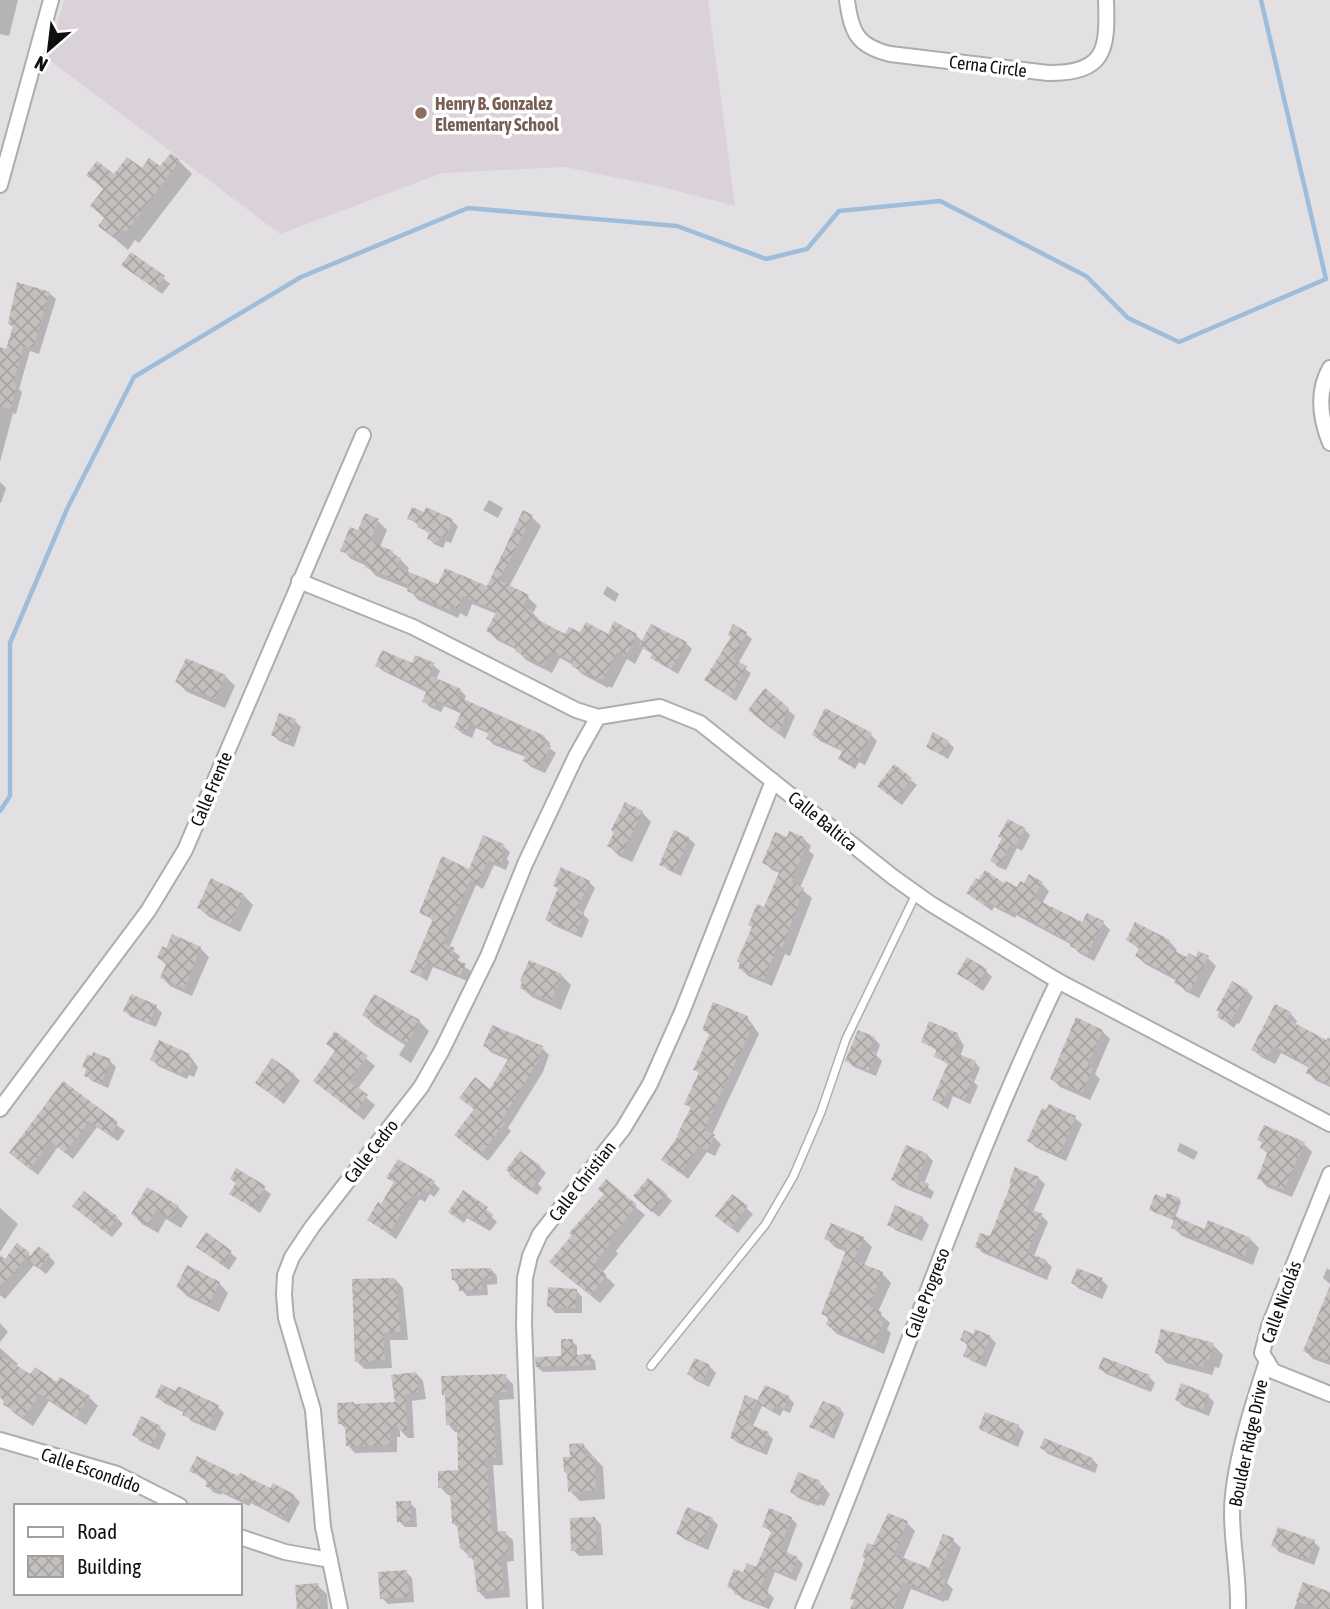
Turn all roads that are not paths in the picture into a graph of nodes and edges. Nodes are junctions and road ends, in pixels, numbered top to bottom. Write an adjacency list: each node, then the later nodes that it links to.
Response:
1 (51, 0): 4 (street)
2 (846, 0): 3 (street, Cerna Circle)
3 (1106, 0)
4 (0, 184)
5 (1330, 368): 7 (street)
6 (363, 435): 8 (street, Calle Frente)
7 (1330, 443)
8 (299, 581): 9 (street, Calle Baltica); 13 (street, Calle Frente)
9 (598, 717): 10 (street, Calle Baltica); 22 (street, Calle Cedro)
10 (774, 781): 11 (street, Calle Baltica); 24 (street, Calle Christian)
11 (917, 894): 12 (street, Calle Baltica); 17 (lane)
12 (1058, 981): 14 (street, Calle Baltica); 25 (street, Calle Progreso)
13 (0, 1109)
14 (1330, 1124)
15 (1330, 1174): 16 (street, Calle Nicolás)
16 (1267, 1361): 18 (street, Calle Nicolás); 26 (street, Boulder Ridge Drive)
17 (650, 1366)
18 (1330, 1394)
19 (0, 1440): 20 (street, Calle Escondido)
20 (176, 1504)
21 (242, 1538): 22 (street)
22 (330, 1560): 23 (street, Calle Cedro)
23 (340, 1609)
24 (535, 1609)
25 (803, 1609)
26 (1238, 1609)

